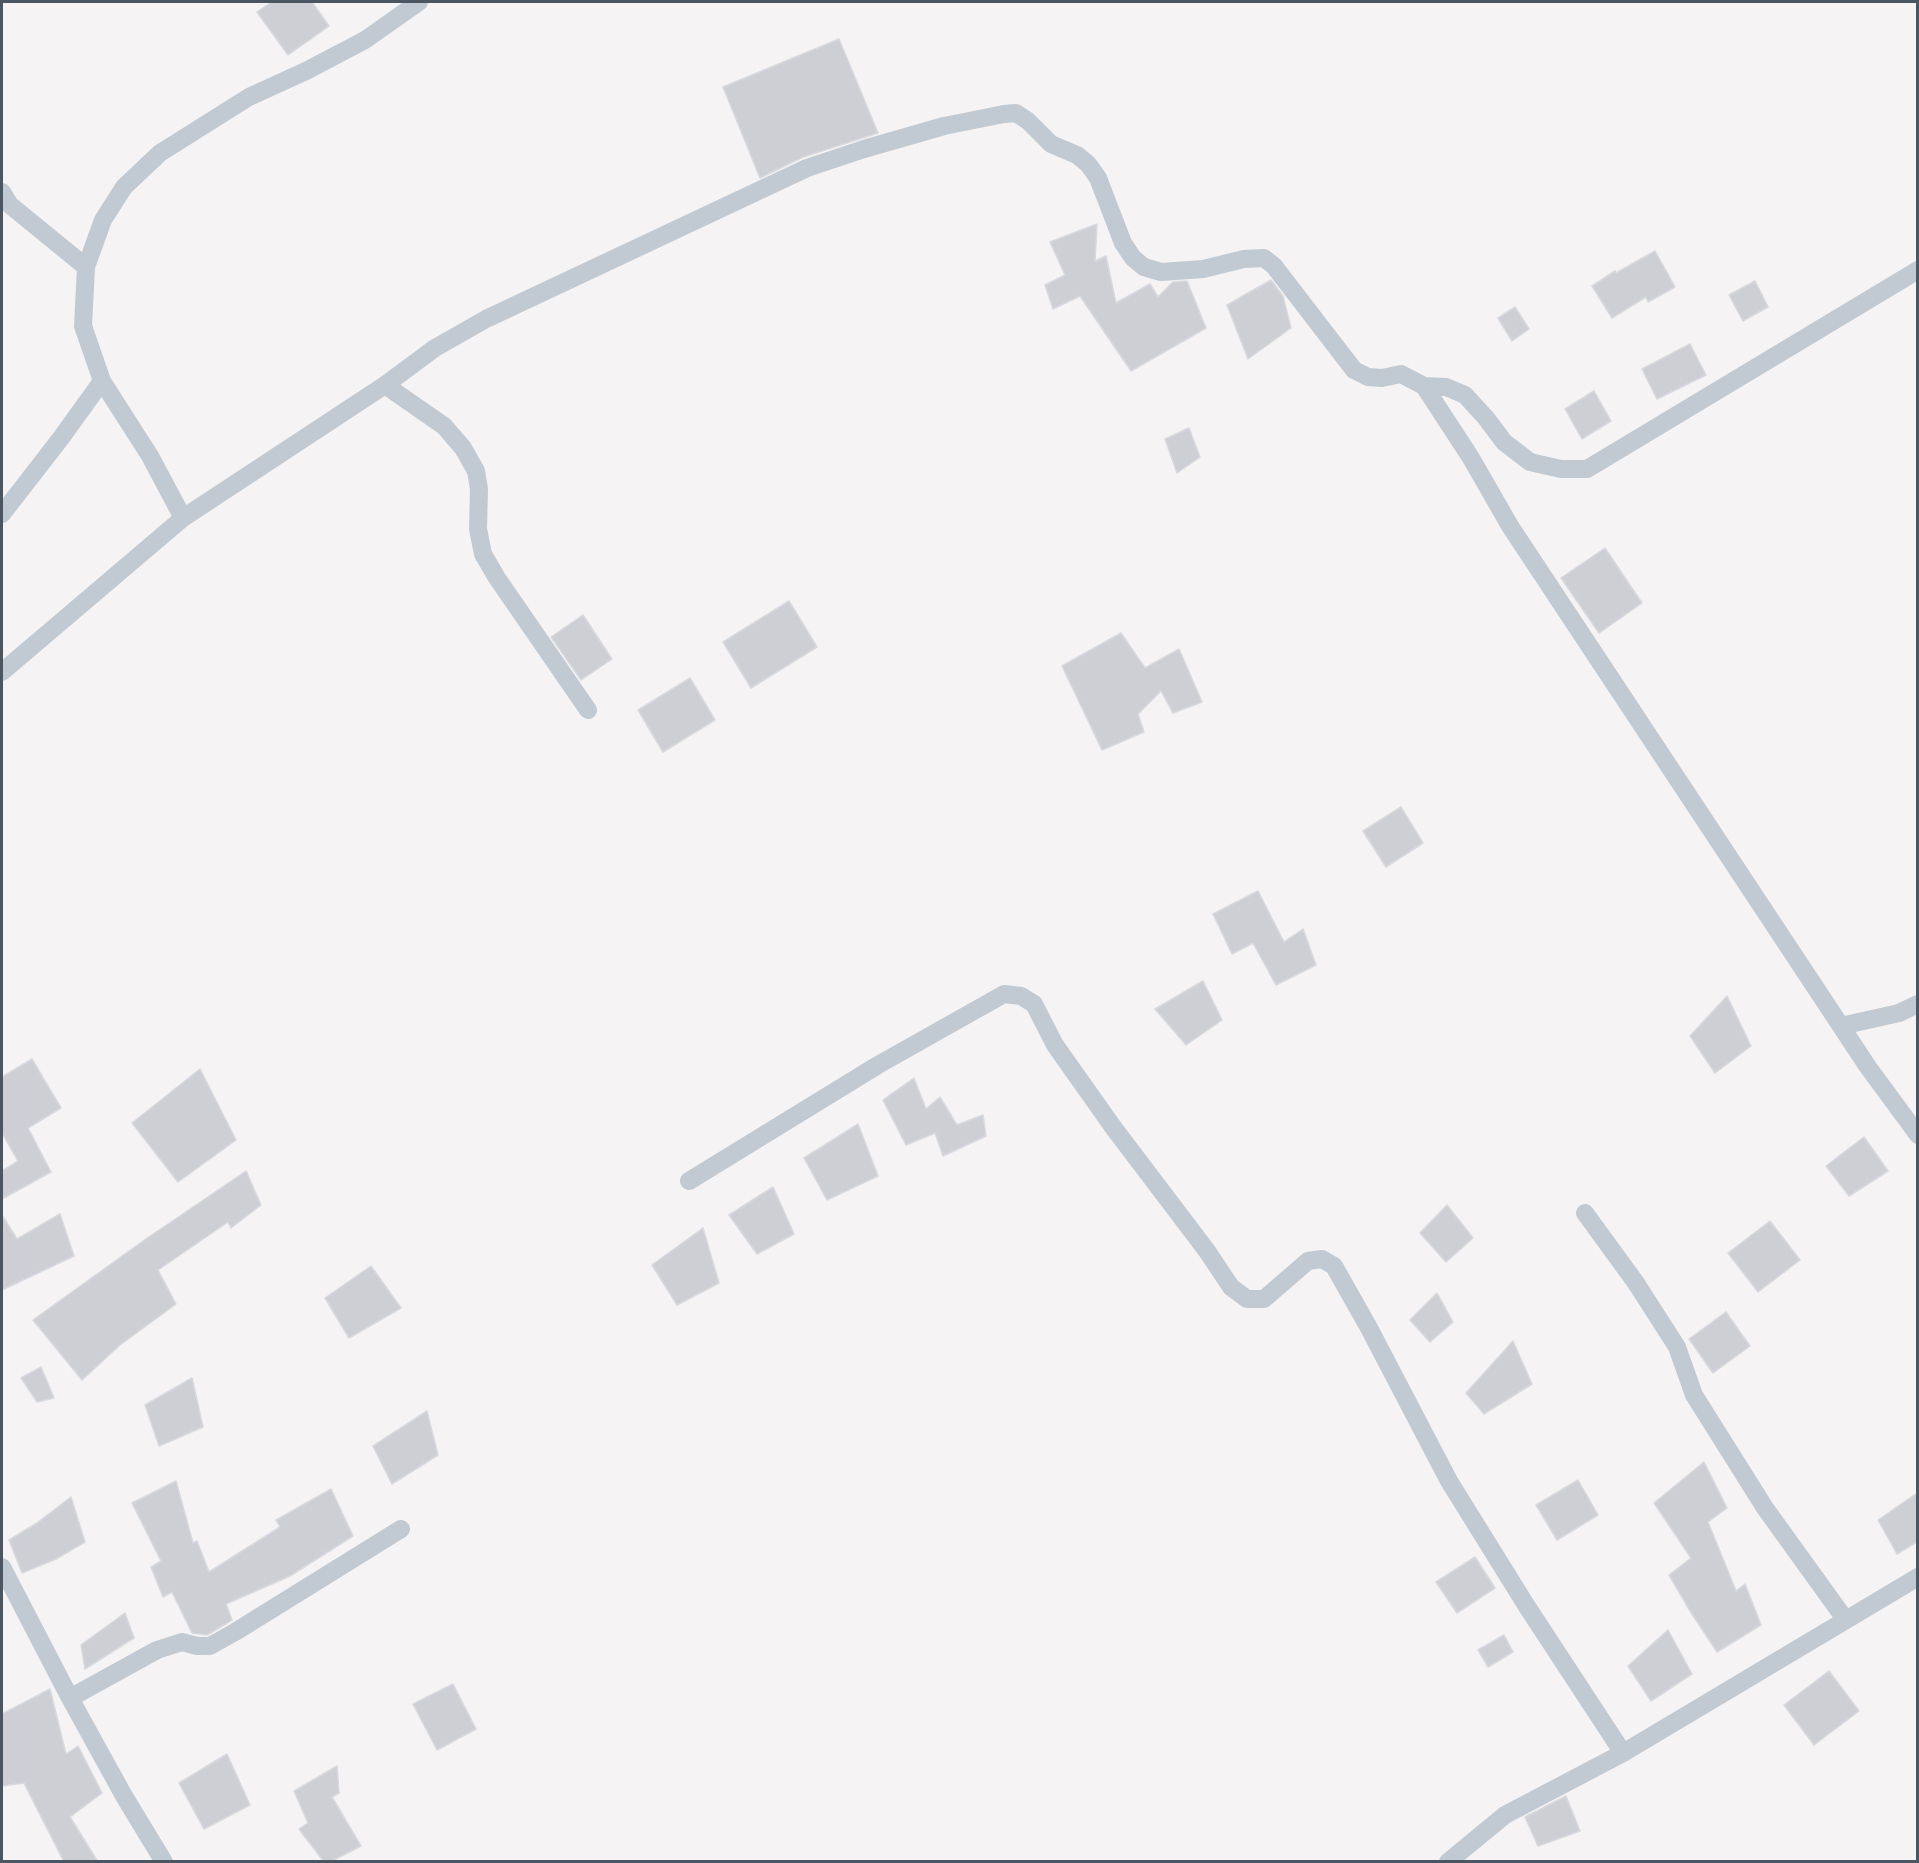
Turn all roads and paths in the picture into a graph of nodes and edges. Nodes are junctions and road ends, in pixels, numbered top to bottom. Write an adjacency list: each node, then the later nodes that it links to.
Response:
1 (419, 2): 3 (street)
2 (2, 192): 3 (street)
3 (86, 267): 5 (street)
4 (1917, 270): 7 (street)
5 (102, 381): 8 (street); 9 (street)
6 (385, 385): 7 (street); 9 (street); 11 (street)
7 (1424, 386): 13 (street)
8 (2, 514)
9 (183, 518): 10 (street)
10 (2, 672)
11 (588, 710)
12 (1917, 1004): 13 (street)
13 (1841, 1026): 14 (street)
14 (1917, 1135)
15 (689, 1181): 22 (street)
16 (1585, 1213): 20 (street)
17 (401, 1529): 21 (street)
18 (2, 1567): 21 (street)
19 (1917, 1577): 20 (street)
20 (1845, 1619): 22 (street)
21 (70, 1698): 23 (street)
22 (1623, 1753): 24 (street)
23 (164, 1862)
24 (1448, 1862)

